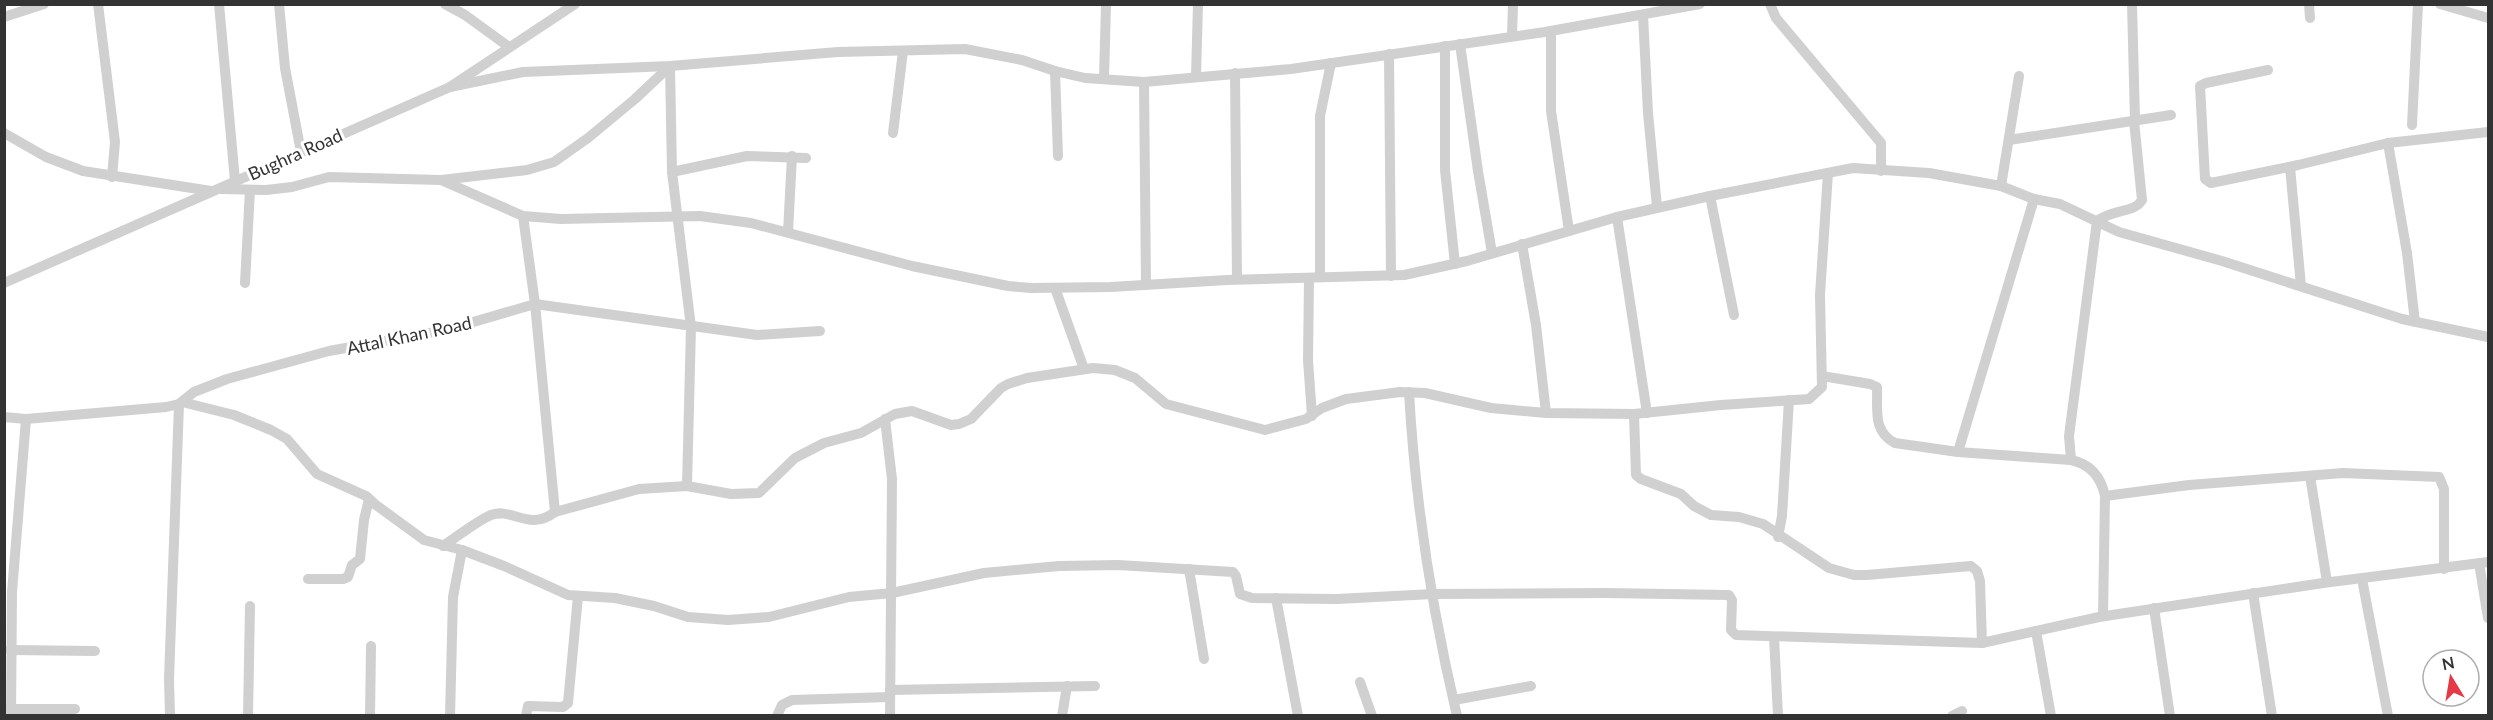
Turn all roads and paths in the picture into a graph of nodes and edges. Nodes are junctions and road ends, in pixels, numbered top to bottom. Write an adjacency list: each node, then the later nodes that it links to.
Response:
1 (44, 4): 18 (street)
2 (98, 4): 54 (street)
3 (219, 4): 56 (street)
4 (279, 4): 46 (street)
5 (445, 4): 24 (street)
6 (575, 4): 24 (street, Bughra Road)
7 (1106, 4): 35 (street)
8 (1198, 4): 33 (street)
9 (1513, 4): 22 (street)
10 (1700, 4): 16 (street)
11 (1770, 4): 51 (street)
12 (2132, 4): 39 (street)
13 (2309, 4): 19 (street)
14 (2418, 4): 40 (street)
15 (2440, 4): 20 (street)
16 (1678, 6): 17 (street)
17 (1643, 15): 21 (street); 62 (street)
18 (4, 17)
19 (2310, 18)
20 (2488, 18)
21 (1551, 31): 22 (street); 67 (street)
22 (1512, 36): 23 (street)
23 (1460, 44): 25 (street); 70 (street)
24 (509, 46): 37 (street, Bughra Road)
25 (1445, 46): 27 (street); 71 (street)
26 (903, 51): 29 (street); 31 (street); 42 (street)
27 (1389, 54): 28 (street); 73 (street)
28 (1331, 63): 32 (street); 74 (street)
29 (670, 66): 37 (street); 52 (street); 55 (street)
30 (2268, 70): 50 (street)
31 (1055, 71): 35 (street); 48 (street)
32 (1235, 73): 33 (street); 75 (street)
33 (1196, 76): 36 (street)
34 (2019, 76): 44 (street)
35 (1104, 79): 36 (street)
36 (1144, 82): 78 (street)
37 (450, 87): 46 (street, Bughra Road)
38 (2171, 115): 39 (street)
39 (2135, 120): 44 (street); 66 (street)
40 (2412, 125)
41 (2488, 132): 45 (street)
42 (893, 133)
43 (5, 134): 54 (street)
44 (2009, 140): 57 (street)
45 (2388, 143): 50 (street); 83 (street)
46 (301, 152): 56 (street, Bughra Road)
47 (792, 156): 49 (street); 52 (street); 68 (street)
48 (1058, 156)
49 (806, 158)
50 (2290, 167): 79 (street)
51 (1881, 171): 53 (street); 57 (street)
52 (672, 172): 64 (street)
53 (1828, 173): 60 (street); 88 (street)
54 (112, 177): 58 (street)
55 (441, 180): 59 (street); 63 (street)
56 (235, 181): 58 (street, Bughra Road)
57 (2001, 186): 61 (street)
58 (214, 190): 59 (street); 76 (street, Bughra Road)
59 (250, 190): 77 (street)
60 (1710, 196): 62 (street); 82 (street)
61 (2034, 199): 66 (street); 99 (street)
62 (1658, 207): 65 (street)
63 (524, 216): 64 (street); 81 (street)
64 (679, 216): 68 (street); 84 (street)
65 (1617, 217): 67 (street); 92 (street)
66 (2097, 221): 79 (street); 100 (street)
67 (1569, 231): 69 (street)
68 (788, 232): 80 (street)
69 (1522, 244): 70 (street); 93 (street)
70 (1492, 253): 71 (street)
71 (1455, 264): 73 (street)
72 (4, 270): 76 (street)
73 (1391, 276): 74 (street)
74 (1314, 278): 75 (street); 95 (street)
75 (1237, 279): 78 (street)
76 (6, 283)
77 (245, 283)
78 (1146, 285): 80 (street)
79 (2301, 286): 83 (street)
80 (1055, 288): 87 (street)
81 (535, 304): 84 (street, Attal Khan Road); 91 (street, Attal Khan Road); 105 (street)
82 (1734, 315)
83 (2415, 322): 86 (street)
84 (691, 327): 85 (street, Attal Khan Road); 102 (street)
85 (820, 331)
86 (2488, 337)
87 (1084, 369): 95 (street); 98 (street)
88 (1822, 376): 90 (street); 99 (street)
89 (1409, 392): 93 (street); 95 (street); 117 (street)
90 (1789, 400): 92 (street); 106 (street)
91 (180, 403): 97 (street, Attal Khan Road); 104 (street); 139 (street)
92 (1647, 412): 94 (street)
93 (1546, 413): 94 (street)
94 (1634, 414): 106 (street)
95 (1312, 416)
96 (4, 417): 97 (street, Attal Khan Road)
97 (26, 418): 128 (street)
98 (885, 419): 102 (street); 115 (street)
99 (1958, 452): 100 (street)
100 (2071, 460): 103 (street)
101 (2310, 476): 103 (street); 111 (street); 114 (street)
102 (687, 486): 105 (street)
103 (2105, 496): 122 (street)
104 (369, 499): 107 (street); 112 (street)
105 (555, 512): 107 (street)
106 (1778, 537): 126 (street)
107 (443, 546): 108 (street)
108 (462, 550): 118 (street); 142 (street)
109 (2484, 562): 111 (street); 123 (street)
110 (1189, 569): 115 (street); 119 (street); 130 (street)
111 (2444, 569): 113 (street)
112 (308, 579)
113 (2362, 579): 114 (street); 154 (street)
114 (2327, 582): 116 (street)
115 (891, 593): 118 (street); 135 (street)
116 (2253, 593): 121 (street); 153 (street)
117 (1433, 594): 119 (street); 125 (street); 136 (street)
118 (578, 596): 143 (street)
119 (1276, 598): 147 (street)
120 (250, 606): 140 (street)
121 (2154, 608): 122 (street); 152 (street)
122 (2103, 616): 124 (street)
123 (2488, 618)
124 (2036, 631): 126 (street); 151 (street)
125 (1774, 637): 126 (street); 150 (street)
126 (1982, 643)
127 (371, 646): 141 (street)
128 (10, 650): 129 (street); 138 (street)
129 (95, 651)
130 (1204, 659)
131 (1360, 682): 148 (street)
132 (1067, 686): 133 (street); 135 (street); 146 (street)
133 (1095, 686)
134 (1531, 686): 136 (street)
135 (890, 693): 144 (street); 145 (street)
136 (1454, 700): 149 (street)
137 (75, 710): 138 (street)
138 (11, 712)
139 (170, 716)
140 (248, 716)
141 (370, 716)
142 (450, 716)
143 (526, 716)
144 (777, 716)
145 (890, 716)
146 (1062, 716)
147 (1298, 716)
148 (1372, 716)
149 (1457, 716)
150 (1778, 716)
151 (2051, 716)
152 (2170, 716)
153 (2272, 716)
154 (2388, 716)

